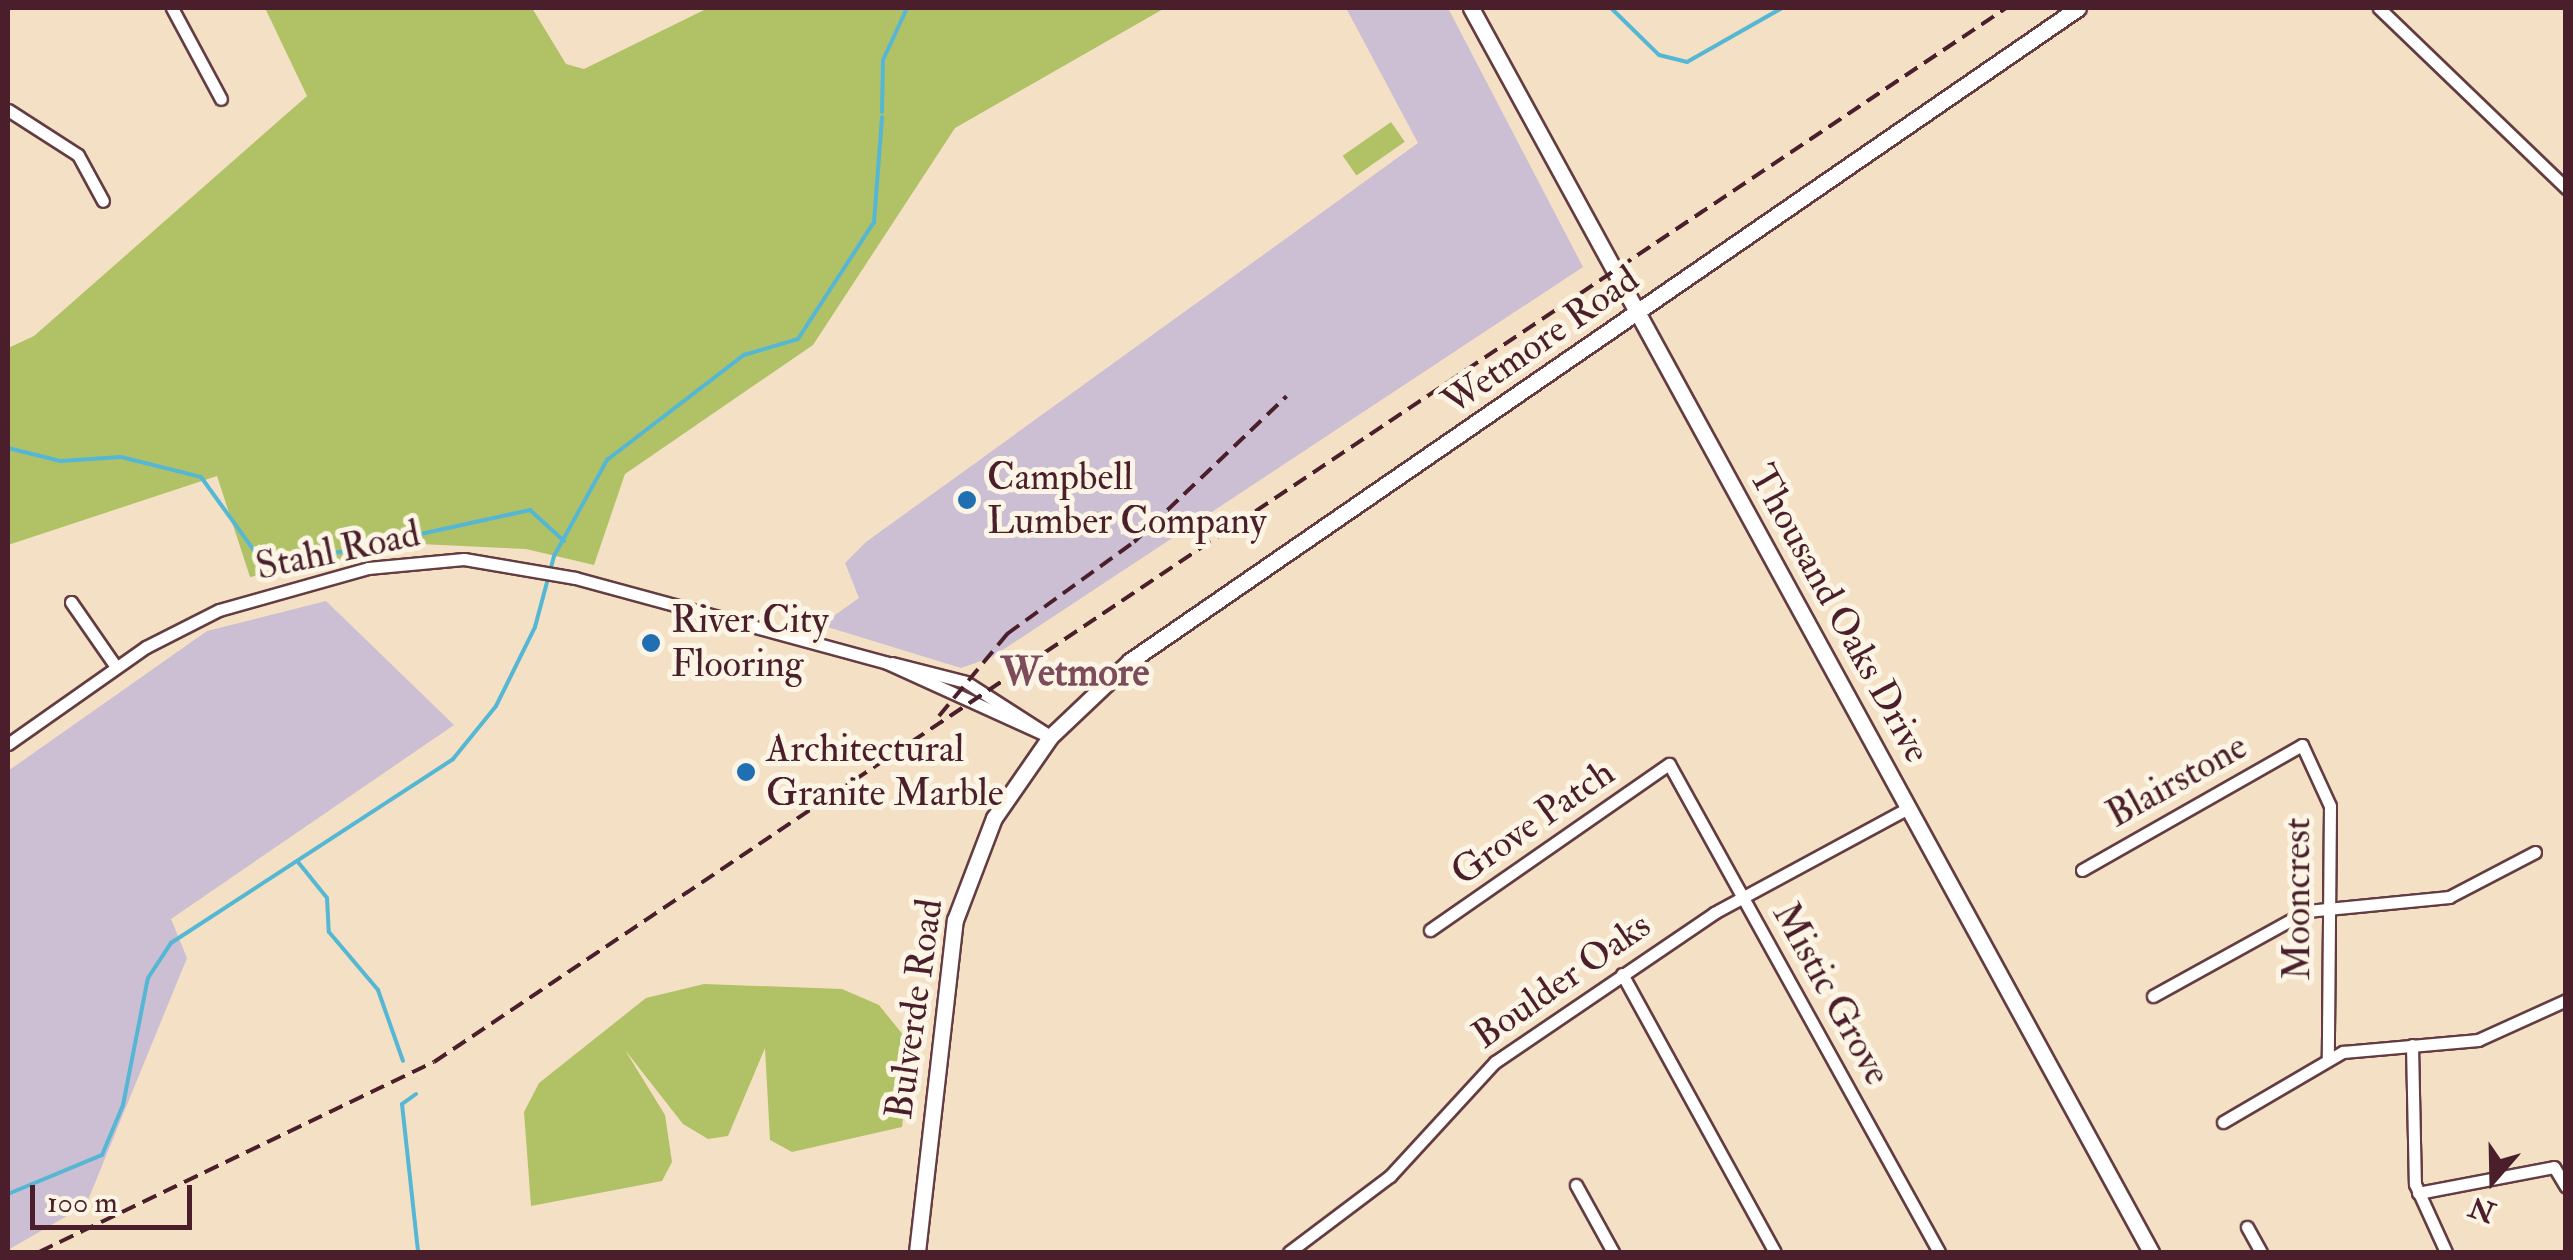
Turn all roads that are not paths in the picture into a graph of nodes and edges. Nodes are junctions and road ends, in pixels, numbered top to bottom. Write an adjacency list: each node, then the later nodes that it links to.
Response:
1 (172, 8): 5 (street)
2 (1471, 8): 9 (main road, Thousand Oaks Drive)
3 (2078, 8): 9 (main road, Wetmore Road)
4 (2379, 8): 7 (street)
5 (221, 99)
6 (8, 110): 8 (street)
7 (2566, 188)
8 (103, 201)
9 (1639, 315): 13 (main road, Wetmore Road); 16 (main road, Thousand Oaks Drive)
10 (70, 602): 11 (street)
11 (116, 667): 12 (street, Stahl Road); 13 (street, Stahl Road)
12 (10, 736)
13 (1050, 737): 32 (main road, Bulverde Road)
14 (2302, 746): 18 (street, Blairstone); 20 (street, Mooncrest)
15 (1670, 764): 19 (street, Mistic Grove); 21 (street, Grove Patch)
16 (1908, 808): 19 (street, Boulder Oaks); 37 (main road, Thousand Oaks Drive)
17 (2534, 852): 20 (street)
18 (2082, 870)
19 (1744, 896): 22 (street, Boulder Oaks); 36 (street, Mistic Grove)
20 (2326, 904): 23 (street); 26 (street, Mooncrest)
21 (1430, 930)
22 (1622, 974): 33 (street, Boulder Oaks); 35 (street)
23 (2153, 996)
24 (2566, 1000): 25 (street)
25 (2412, 1045): 26 (street); 30 (street)
26 (2328, 1058): 27 (street)
27 (2223, 1122)
28 (1576, 1185): 34 (street)
29 (2566, 1187): 30 (street)
30 (2418, 1193): 39 (street)
31 (2247, 1227): 38 (street)
32 (916, 1252)
33 (1289, 1252)
34 (1613, 1252)
35 (1775, 1252)
36 (1939, 1252)
37 (2150, 1252)
38 (2261, 1252)
39 (2446, 1252)

